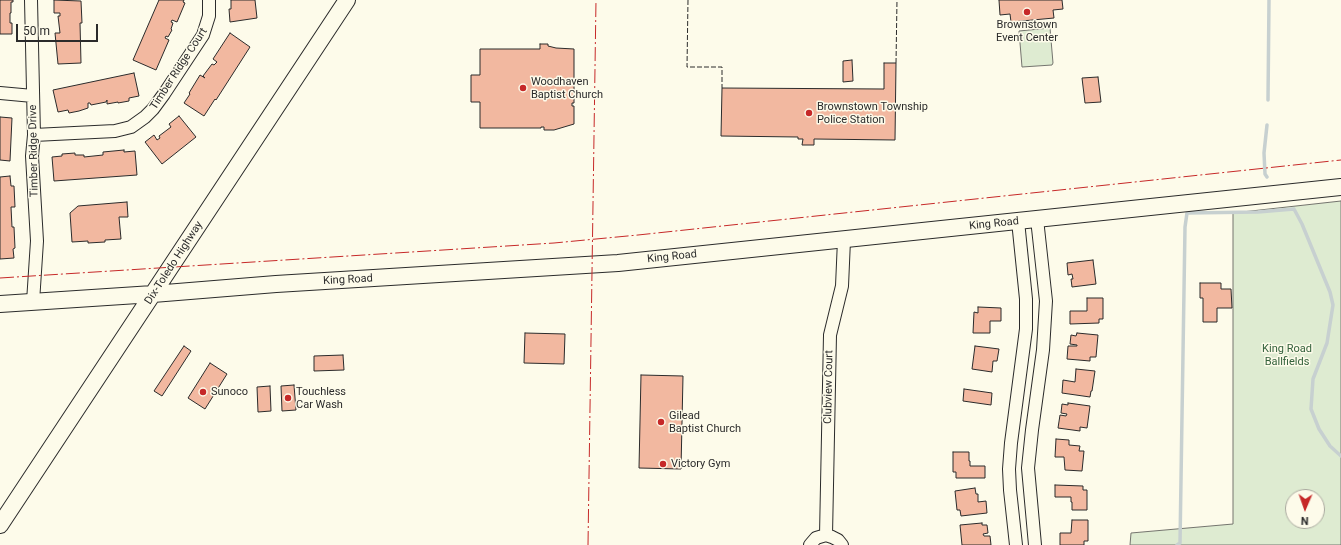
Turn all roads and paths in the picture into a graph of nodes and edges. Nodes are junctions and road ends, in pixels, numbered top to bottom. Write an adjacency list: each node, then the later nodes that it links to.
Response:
1 (31, 0): 5 (street, Timber Ridge Drive)
2 (209, 0): 6 (street, Timber Ridge Court)
3 (347, 0): 11 (main road, Dix-Toledo Highway)
4 (0, 93): 5 (street)
5 (33, 96): 6 (street, Timber Ridge Drive)
6 (34, 135): 12 (street, Timber Ridge Drive)
7 (1341, 187): 8 (main road, King Road)
8 (1038, 219): 9 (main road, King Road); 15 (street)
9 (1018, 221): 10 (main road, King Road); 14 (street)
10 (844, 240): 11 (main road, King Road); 21 (street, Clubview Court)
11 (153, 294): 12 (main road, King Road); 19 (main road, Dix-Toledo Highway)
12 (33, 302): 13 (main road, King Road)
13 (0, 304)
14 (1026, 328): 15 (street); 16 (street)
15 (1045, 331): 17 (street)
16 (1013, 426): 17 (street); 20 (street)
17 (1032, 430): 18 (street)
18 (1033, 524): 20 (street); 25 (street)
19 (0, 525)
20 (1014, 527): 24 (street)
21 (826, 535): 22 (street); 23 (street)
22 (810, 545)
23 (842, 545)
24 (1016, 545)
25 (1035, 545)

